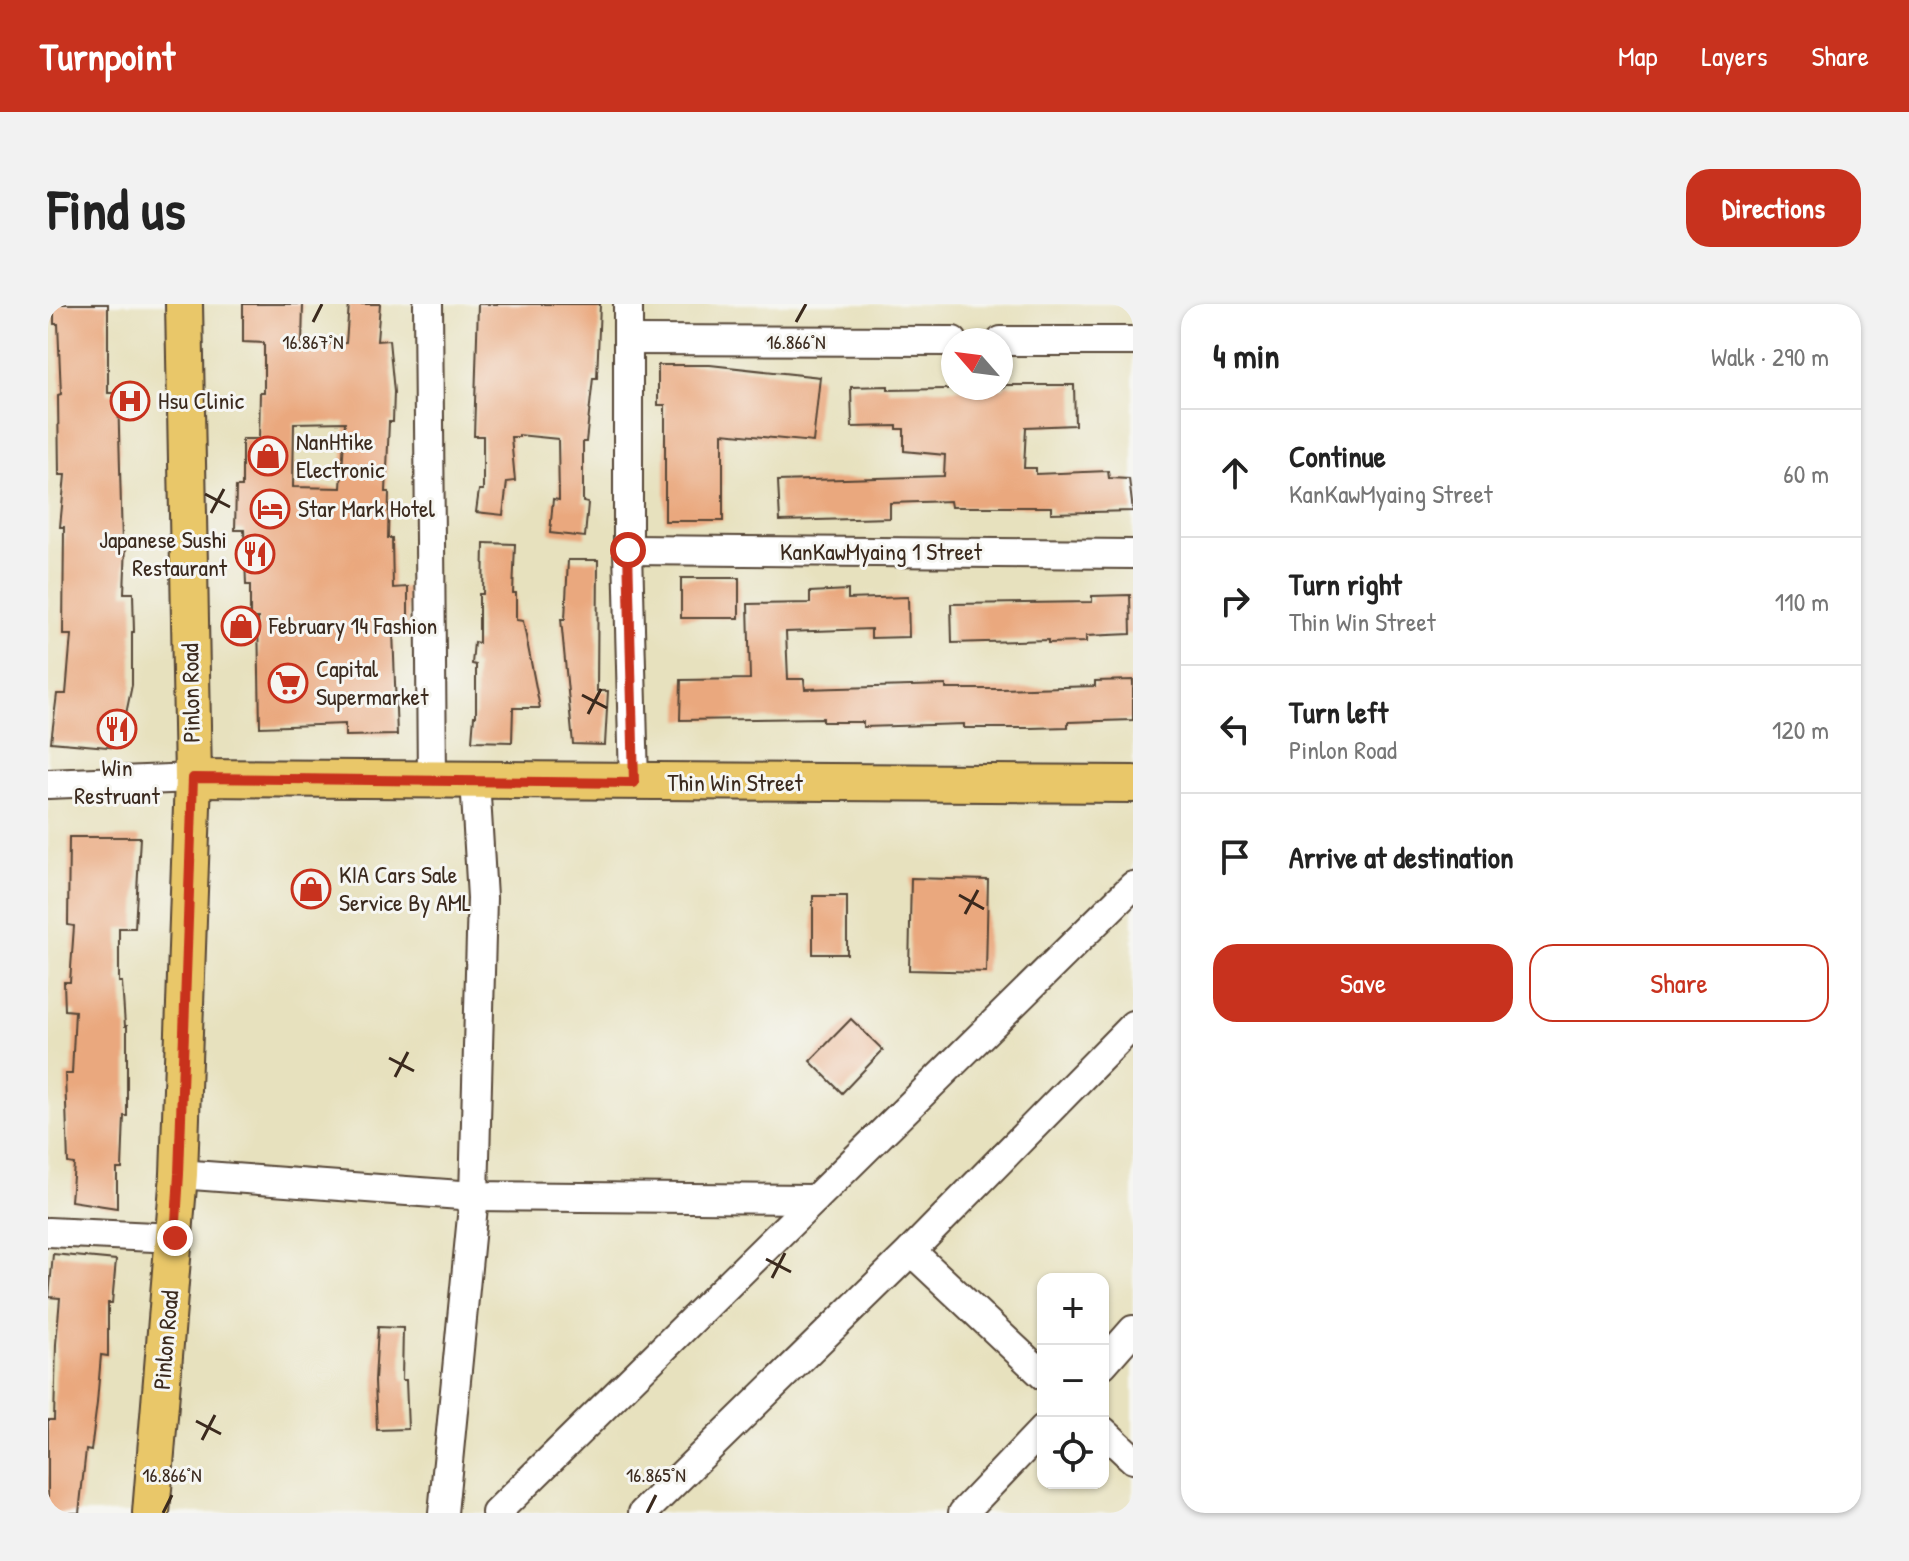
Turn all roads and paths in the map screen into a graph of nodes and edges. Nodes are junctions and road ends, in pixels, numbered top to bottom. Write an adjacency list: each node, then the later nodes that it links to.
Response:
1 (184, 304): 10 (main road, Pinlon Road)
2 (428, 304): 11 (street)
3 (628, 304): 4 (street)
4 (628, 340): 5 (street); 8 (street)
5 (941, 341)
6 (1013, 341): 7 (street)
7 (1133, 341)
8 (628, 550): 9 (street, KanKawMyaing 1 Street); 13 (street)
9 (1133, 554)
10 (193, 778): 11 (main road, Thin Win Street); 14 (street); 18 (main road, Pinlon Road)
11 (432, 779): 12 (main road, Thin Win Street)
12 (475, 779): 13 (main road, Thin Win Street); 19 (street)
13 (634, 783): 15 (main road, Thin Win Street)
14 (48, 784)
15 (1133, 784)
16 (1133, 886): 20 (street)
17 (1133, 1025): 23 (street)
18 (179, 1174): 19 (street); 22 (main road, Pinlon Road)
19 (474, 1196): 20 (street); 31 (street)
20 (815, 1199): 32 (street)
21 (48, 1232): 22 (street)
22 (175, 1238): 30 (main road, Pinlon Road)
23 (911, 1251): 26 (street); 33 (street)
24 (1133, 1330): 25 (street)
25 (1109, 1357)
26 (1037, 1369)
27 (1037, 1435): 34 (street)
28 (1109, 1437): 29 (street)
29 (1133, 1459)
30 (151, 1513)
31 (443, 1513)
32 (496, 1513)
33 (643, 1513)
34 (963, 1513)

